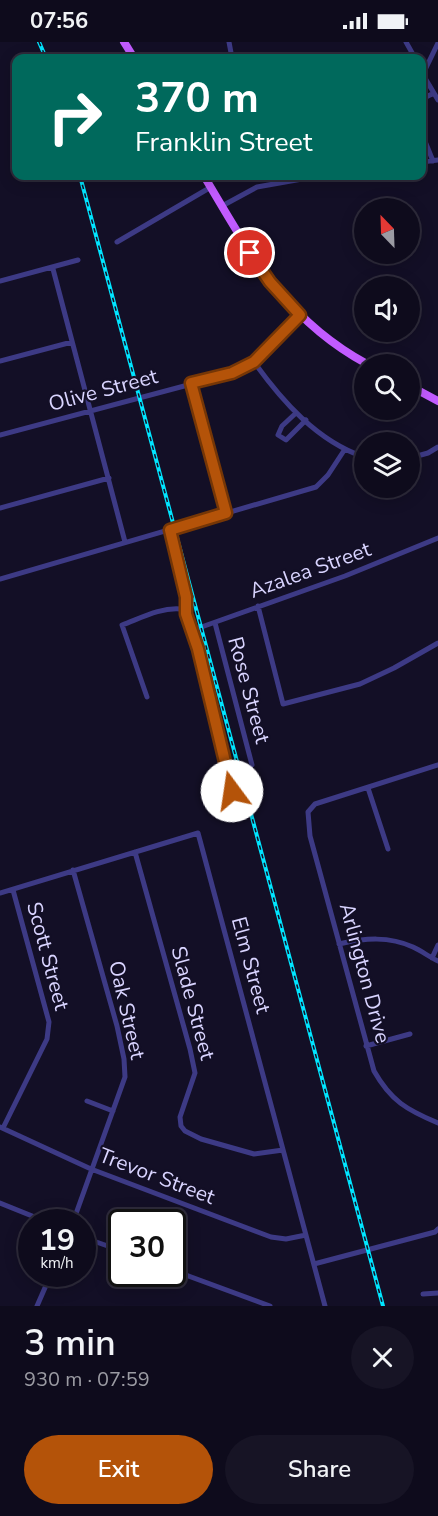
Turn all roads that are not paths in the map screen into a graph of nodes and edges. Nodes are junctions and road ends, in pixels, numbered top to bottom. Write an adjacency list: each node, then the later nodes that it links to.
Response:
1 (438, 43): 2 (street)
2 (426, 66)
3 (426, 80): 4 (street)
4 (434, 93): 5 (street); 6 (street)
5 (426, 97)
6 (438, 100)
7 (426, 142): 8 (street)
8 (436, 161)
9 (207, 180): 11 (main road)
10 (282, 180): 12 (street)
11 (211, 187): 12 (main road); 13 (street)
12 (222, 206): 17 (main road)
13 (117, 242)
14 (78, 260): 15 (street)
15 (53, 269): 16 (street); 18 (street)
16 (0, 281)
17 (300, 315): 19 (main road); 21 (street, Olive Street)
18 (72, 342): 20 (street); 25 (street)
19 (354, 356)
20 (0, 361)
21 (254, 362): 22 (street, Olive Street); 26 (street)
22 (191, 383): 25 (street, Olive Street); 35 (street)
23 (420, 391): 24 (main road)
24 (438, 401)
25 (91, 410): 28 (street, Olive Street); 33 (street)
26 (296, 413): 27 (street); 27 (street)
27 (306, 420): 30 (street)
28 (0, 435)
29 (438, 447): 32 (street)
30 (345, 449): 31 (street); 35 (street)
31 (354, 452)
32 (420, 455)
33 (109, 478): 34 (street); 38 (street)
34 (0, 508)
35 (226, 513): 36 (street)
36 (170, 530): 38 (street); 41 (street)
37 (438, 538): 40 (street, Azalea Street)
38 (125, 542): 39 (street)
39 (0, 579)
40 (258, 606): 42 (street, Azalea Street); 44 (street)
41 (186, 614): 43 (street); 45 (street)
42 (215, 623): 43 (street, Azalea Street); 46 (street, Rose Street)
43 (193, 630): 49 (street)
44 (438, 643)
45 (147, 697)
46 (252, 765)
47 (438, 765): 48 (street)
48 (368, 788): 50 (street); 55 (street, Arlington Drive)
49 (232, 791)
50 (388, 849)
51 (135, 852): 52 (street, Elm Street); 65 (street, Slade Street); 65 (street, Elm Street)
52 (73, 870): 53 (street, Elm Street); 62 (street, Oak Street)
53 (13, 890): 54 (street, Elm Street); 64 (street, Scott Street)
54 (0, 893)
55 (339, 944): 57 (street); 60 (street, Arlington Drive)
56 (438, 945): 57 (street)
57 (432, 958): 58 (street)
58 (438, 961)
59 (410, 1034): 60 (street)
60 (366, 1046): 63 (street, Arlington Drive)
61 (87, 1101): 62 (street)
62 (113, 1112): 66 (street, Oak Street)
63 (438, 1123)
64 (2, 1128): 66 (street, Trevor Street)
65 (283, 1150): 71 (street, Elm Street)
66 (92, 1169): 68 (street, Oak Street); 71 (street, Trevor Street)
67 (0, 1203): 69 (street)
68 (77, 1209)
69 (18, 1210)
70 (438, 1229): 72 (street)
71 (306, 1235): 72 (street, Elm Street)
72 (314, 1264): 79 (street, Elm Street)
73 (186, 1275): 78 (street)
74 (45, 1287): 77 (street)
75 (438, 1293): 76 (street)
76 (423, 1294)
77 (37, 1306)
78 (270, 1306)
79 (325, 1306)

